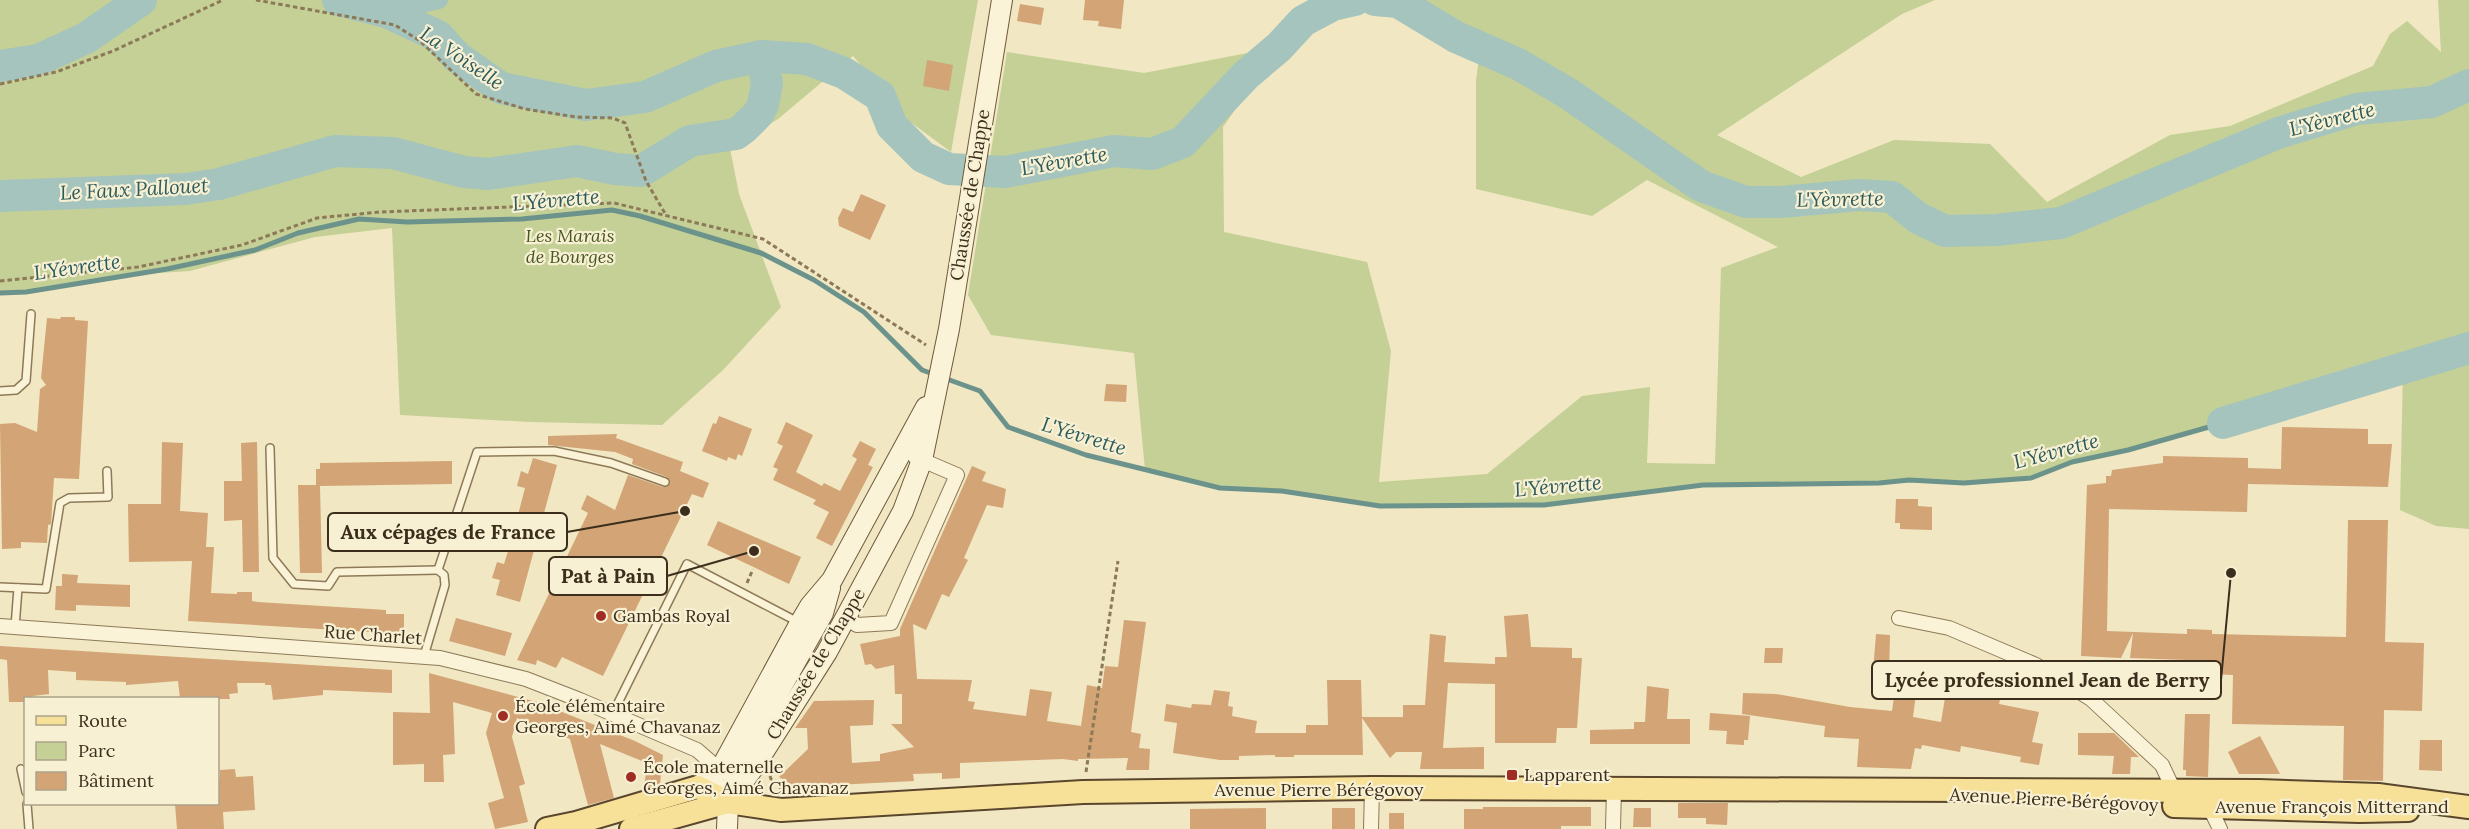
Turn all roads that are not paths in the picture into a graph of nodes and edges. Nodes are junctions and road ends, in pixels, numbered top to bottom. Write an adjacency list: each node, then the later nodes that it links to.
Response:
1 (1002, 0): 3 (main road, Chaussée de Chappe)
2 (31, 314): 4 (lane)
3 (936, 389): 6 (main road, Chaussée de Chappe); 7 (main road, Chaussée de Chappe)
4 (0, 391)
5 (270, 448): 10 (lane)
6 (903, 451): 7 (street); 15 (main road, Chaussée de Chappe)
7 (922, 460): 13 (main road, Chaussée de Chappe); 13 (street)
8 (107, 471): 12 (lane)
9 (664, 482): 10 (lane)
10 (438, 570): 18 (lane)
11 (0, 587): 12 (lane)
12 (18, 588): 17 (lane)
13 (845, 618): 27 (main road, Chaussée de Chappe)
14 (1899, 618): 26 (street)
15 (806, 626): 19 (lane); 21 (main road, Chaussée de Chappe); 27 (main road, Chaussée de Chappe)
16 (0, 627): 17 (street, Rue Charlet)
17 (15, 628): 18 (street, Rue Charlet)
18 (424, 656): 19 (street, Rue Charlet)
19 (613, 713): 21 (street, Rue Charlet)
20 (21, 769): 22 (lane)
21 (720, 770): 23 (main road); 27 (main road)
22 (24, 783)
23 (698, 787): 27 (main road); 30 (main road)
24 (1372, 788): 25 (main road, Avenue Pierre Bérégovoy); 27 (main road, Avenue Pierre Bérégovoy); 35 (street)
25 (1614, 788): 26 (main road, Avenue Pierre Bérégovoy); 36 (street)
26 (2191, 799): 29 (main road, Avenue François Mitterrand); 37 (street)
27 (728, 802): 33 (main road); 34 (main road)
28 (27, 805): 31 (lane)
29 (2469, 807)
30 (569, 826): 32 (main road)
31 (30, 829)
32 (547, 829)
33 (631, 829)
34 (727, 829)
35 (1371, 829)
36 (1613, 829)
37 (2220, 829)

